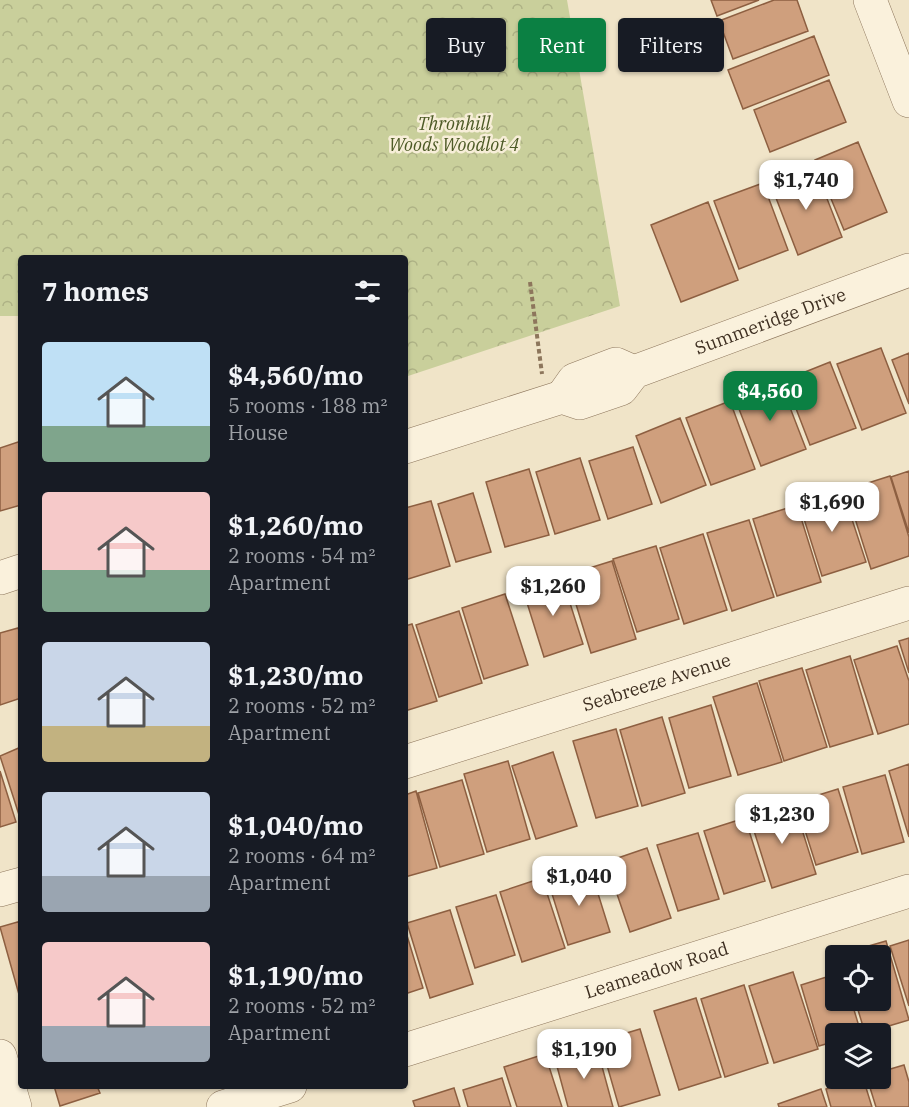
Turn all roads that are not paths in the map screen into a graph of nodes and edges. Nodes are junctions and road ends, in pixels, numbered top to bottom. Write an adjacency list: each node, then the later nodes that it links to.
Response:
1 (870, 0): 2 (street)
2 (909, 101)
3 (909, 270): 4 (street, Summeridge Drive)
4 (408, 446)
5 (18, 572): 6 (street)
6 (0, 578)
7 (909, 603): 8 (street, Seabreeze Avenue)
8 (408, 761)
9 (18, 885): 10 (street)
10 (0, 890)
11 (909, 891): 12 (street, Leameadow Road)
12 (408, 1049)
13 (0, 1056): 15 (street)
14 (280, 1089): 16 (street)
15 (15, 1107)
16 (223, 1107)

